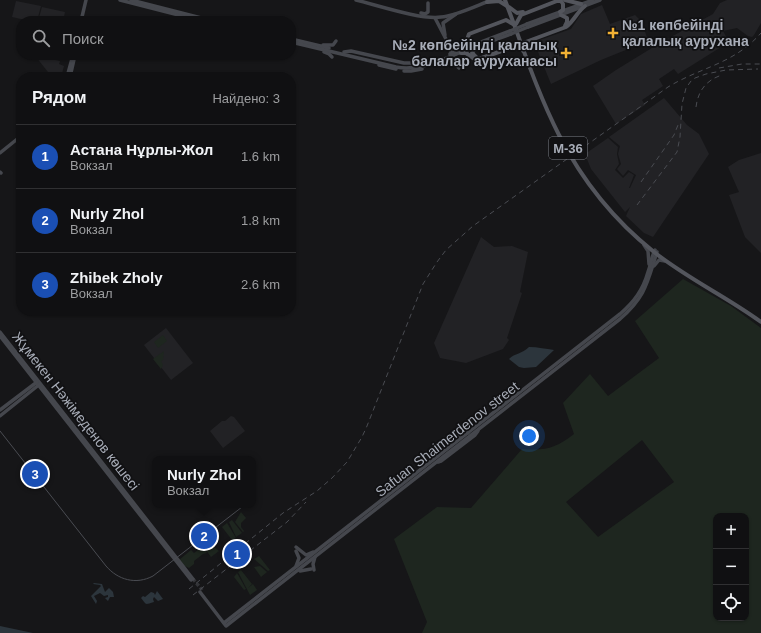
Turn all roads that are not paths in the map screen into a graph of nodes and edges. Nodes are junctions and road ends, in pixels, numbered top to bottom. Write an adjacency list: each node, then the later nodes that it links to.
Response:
1 (87, 0): 21 (main road)
2 (120, 0): 22 (main road)
3 (131, 0): 23 (main road)
4 (356, 0): 12 (main road)
5 (370, 0): 12 (main road)
6 (506, 0): 15 (main road, M-36)
7 (553, 0): 15 (main road)
8 (565, 0): 14 (main road)
9 (593, 0): 14 (main road)
10 (600, 0): 14 (main road)
11 (490, 1): 15 (main road); 18 (main road)
12 (363, 2): 17 (main road)
13 (428, 3): 20 (main road)
14 (583, 5): 19 (main road); 19 (main road); 31 (main road)
15 (509, 7): 25 (main road, M-36)
16 (399, 8): 17 (main road)
17 (404, 12): 20 (main road)
18 (460, 12): 24 (main road); 27 (main road)
19 (561, 13): 25 (main road); 31 (main road); 32 (main road, bridge)
20 (408, 14): 24 (main road)
21 (83, 16)
22 (182, 16)
23 (193, 16)
24 (436, 18): 27 (main road); 35 (main road)
25 (515, 24): 26 (main road, M-36); 31 (main road, M-36); 32 (main road)
26 (518, 35): 32 (main road); 36 (main road, M-36)
27 (446, 38): 35 (main road)
28 (296, 40): 33 (main road)
29 (336, 41): 33 (main road)
30 (296, 43): 33 (main road)
31 (523, 43): 42 (main road, M-36)
32 (474, 46): 34 (main road); 35 (main road)
33 (318, 47): 35 (main road); 37 (main road); 39 (main road)
34 (461, 53): 35 (main road); 36 (main road)
35 (453, 54): 39 (main road)
36 (525, 54): 42 (main road, M-36)
37 (332, 57)
38 (73, 60): 41 (main road)
39 (438, 61): 40 (main road)
40 (459, 68)
41 (69, 72)
42 (541, 94): 45 (main road, M-36); 46 (main road, M-36)
43 (16, 139): 44 (main road)
44 (0, 151)
45 (640, 239): 46 (main road, M-36); 48 (main road)
46 (655, 252): 47 (main road, M-36); 48 (main road, Safuan Shaimerdenov street); 49 (main road, M-36)
47 (666, 261): 48 (main road); 49 (main road, M-36)
48 (651, 267): 55 (main road, Safuan Shaimerdenov street); 56 (main road, Safuan Shaimerdenov street)
49 (761, 321)
50 (0, 332): 52 (main road, Жұмекен Нәжімеденов көшесі)
51 (0, 336): 52 (main road, Жұмекен Нәжімеденов көшесі)
52 (38, 383): 53 (main road); 54 (main road); 59 (main road, Жұмекен Нәжімеденов көшесі)
53 (0, 410)
54 (0, 416)
55 (322, 547): 57 (main road, Safuan Shaimerdenov street); 57 (main road)
56 (315, 556): 58 (main road, Safuan Shaimerdenov street); 58 (main road)
57 (296, 567): 61 (main road, Safuan Shaimerdenov street)
58 (295, 572): 61 (main road, Safuan Shaimerdenov street)
59 (192, 580)
60 (201, 591): 61 (main road)
61 (226, 624)

